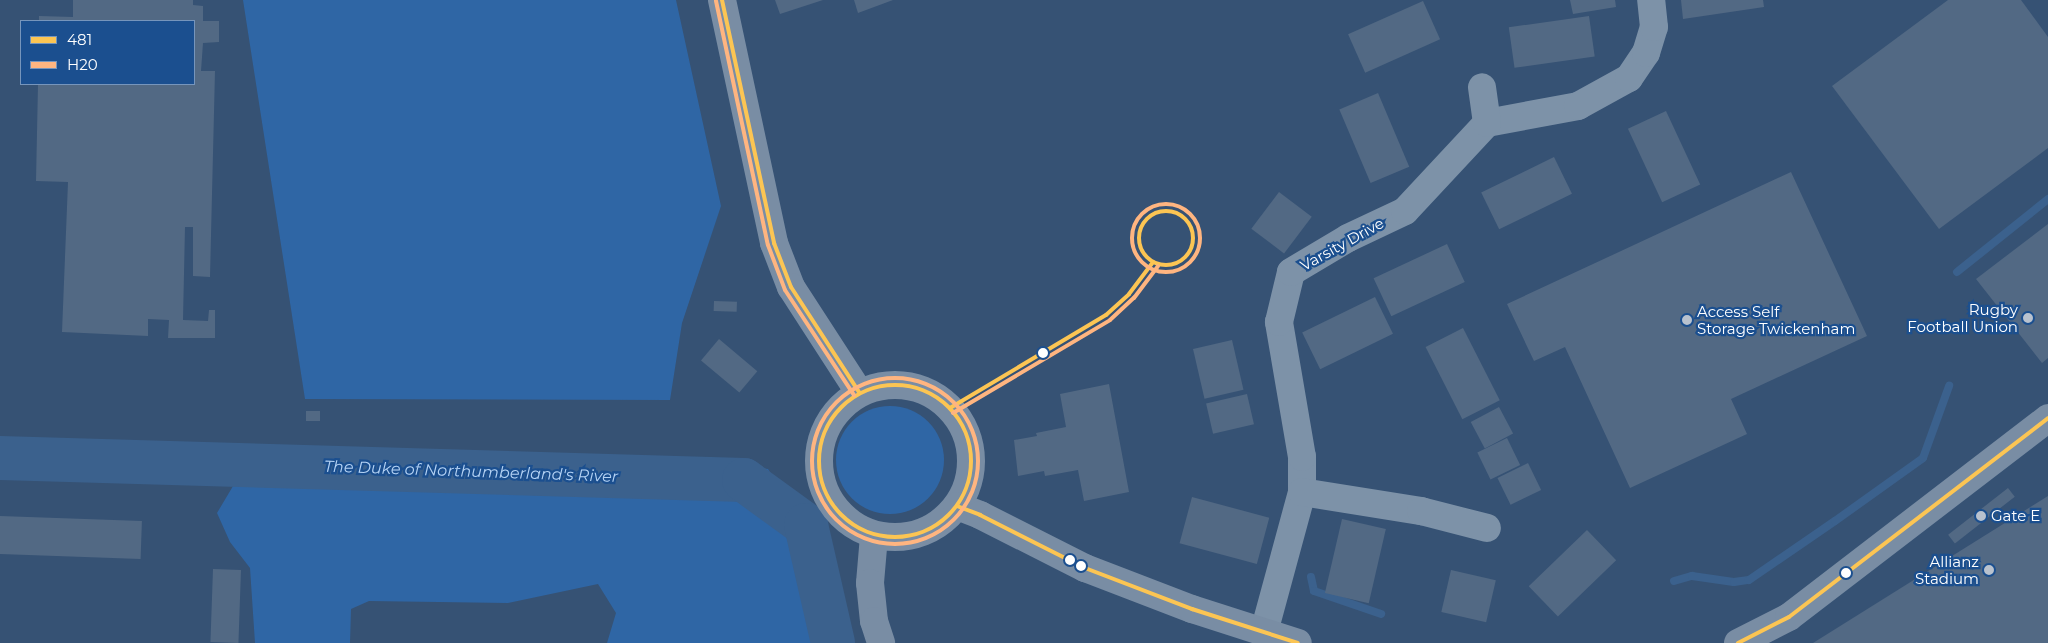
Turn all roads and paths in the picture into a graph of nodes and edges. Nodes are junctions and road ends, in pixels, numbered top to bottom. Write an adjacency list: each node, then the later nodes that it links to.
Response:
1 (722, 0): 5 (street)
2 (1651, 0): 4 (street)
3 (1482, 87): 4 (street)
4 (1487, 124): 7 (street, Varsity Drive)
5 (859, 392): 8 (street); 10 (street)
6 (2048, 418): 14 (street)
7 (1302, 492): 9 (street); 11 (street, Varsity Drive)
8 (957, 506): 10 (street); 11 (street)
9 (1488, 528)
10 (874, 536): 12 (street)
11 (1264, 632): 13 (street)
12 (880, 643)
13 (1298, 643)
14 (1738, 643)

